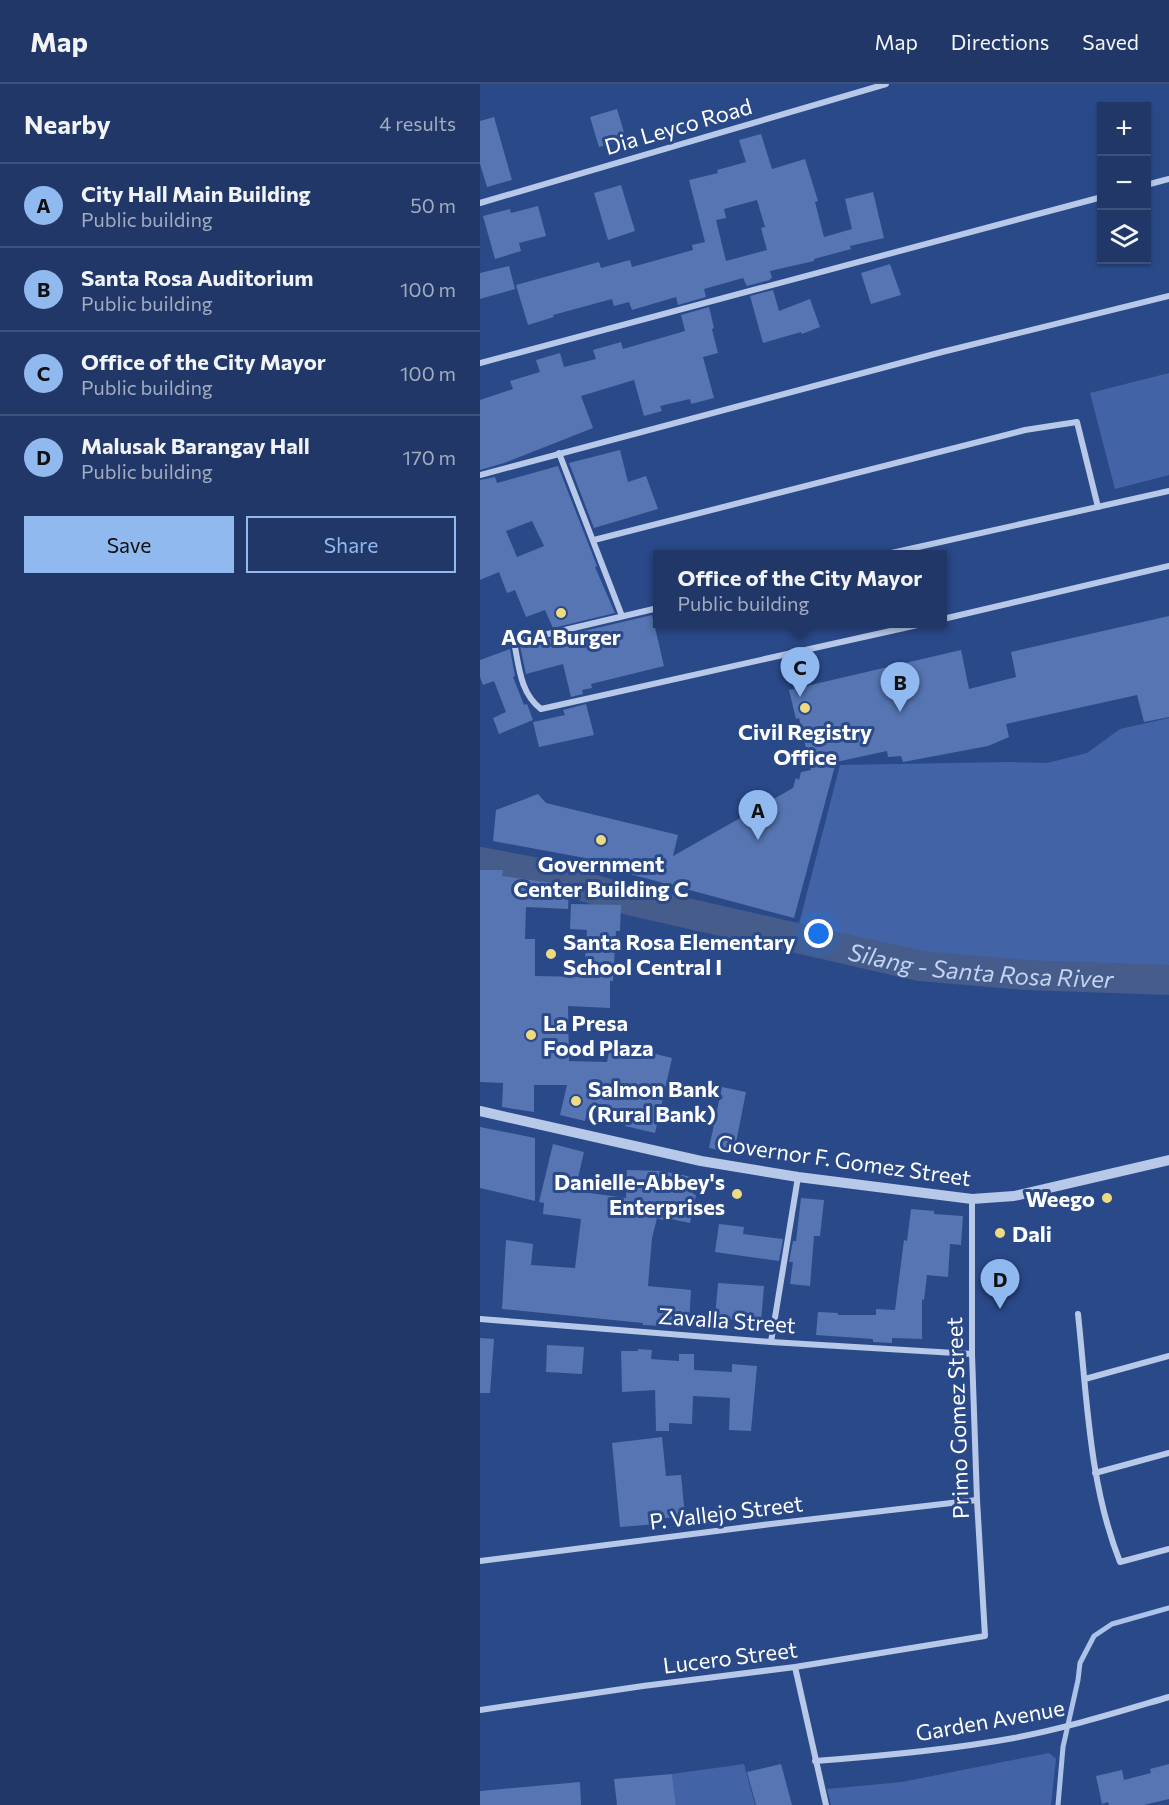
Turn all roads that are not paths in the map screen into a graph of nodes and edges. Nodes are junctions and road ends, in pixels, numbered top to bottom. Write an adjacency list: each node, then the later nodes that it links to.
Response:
1 (886, 84): 5 (street, Dia Leyco Road)
2 (1169, 179): 3 (street)
3 (1151, 184)
4 (1097, 198): 7 (street)
5 (480, 203)
6 (1169, 296): 8 (street)
7 (480, 363)
8 (559, 453): 9 (street); 12 (street)
9 (480, 475)
10 (1169, 491): 11 (street)
11 (1098, 507): 12 (street); 13 (street)
12 (594, 540): 16 (street)
13 (913, 550)
14 (1169, 566): 17 (street)
15 (653, 609): 16 (street)
16 (622, 616): 18 (street)
17 (947, 618)
18 (901, 628)
19 (480, 1111): 21 (street, Governor F. Gomez Street)
20 (1169, 1160): 22 (street, Governor F. Gomez Street)
21 (798, 1177): 22 (street, Governor F. Gomez Street); 25 (street)
22 (972, 1199): 26 (street, Primo Gomez Street)
23 (1078, 1314): 28 (street)
24 (480, 1319): 25 (street, Zavalla Street)
25 (771, 1342): 26 (street, Zavalla Street)
26 (972, 1354): 31 (street, Primo Gomez Street)
27 (1169, 1356): 28 (street)
28 (1085, 1379): 30 (street)
29 (1169, 1453): 30 (street)
30 (1095, 1473): 32 (street)
31 (977, 1500): 33 (street, P. Vallejo Street); 34 (street, Primo Gomez Street)
32 (1169, 1549)
33 (480, 1561)
34 (985, 1636): 35 (street, Lucero Street)
35 (795, 1668): 37 (street, Lucero Street); 38 (street)
36 (1169, 1697): 38 (street, Garden Avenue)
37 (480, 1710)
38 (815, 1761): 39 (street)
39 (825, 1805)

